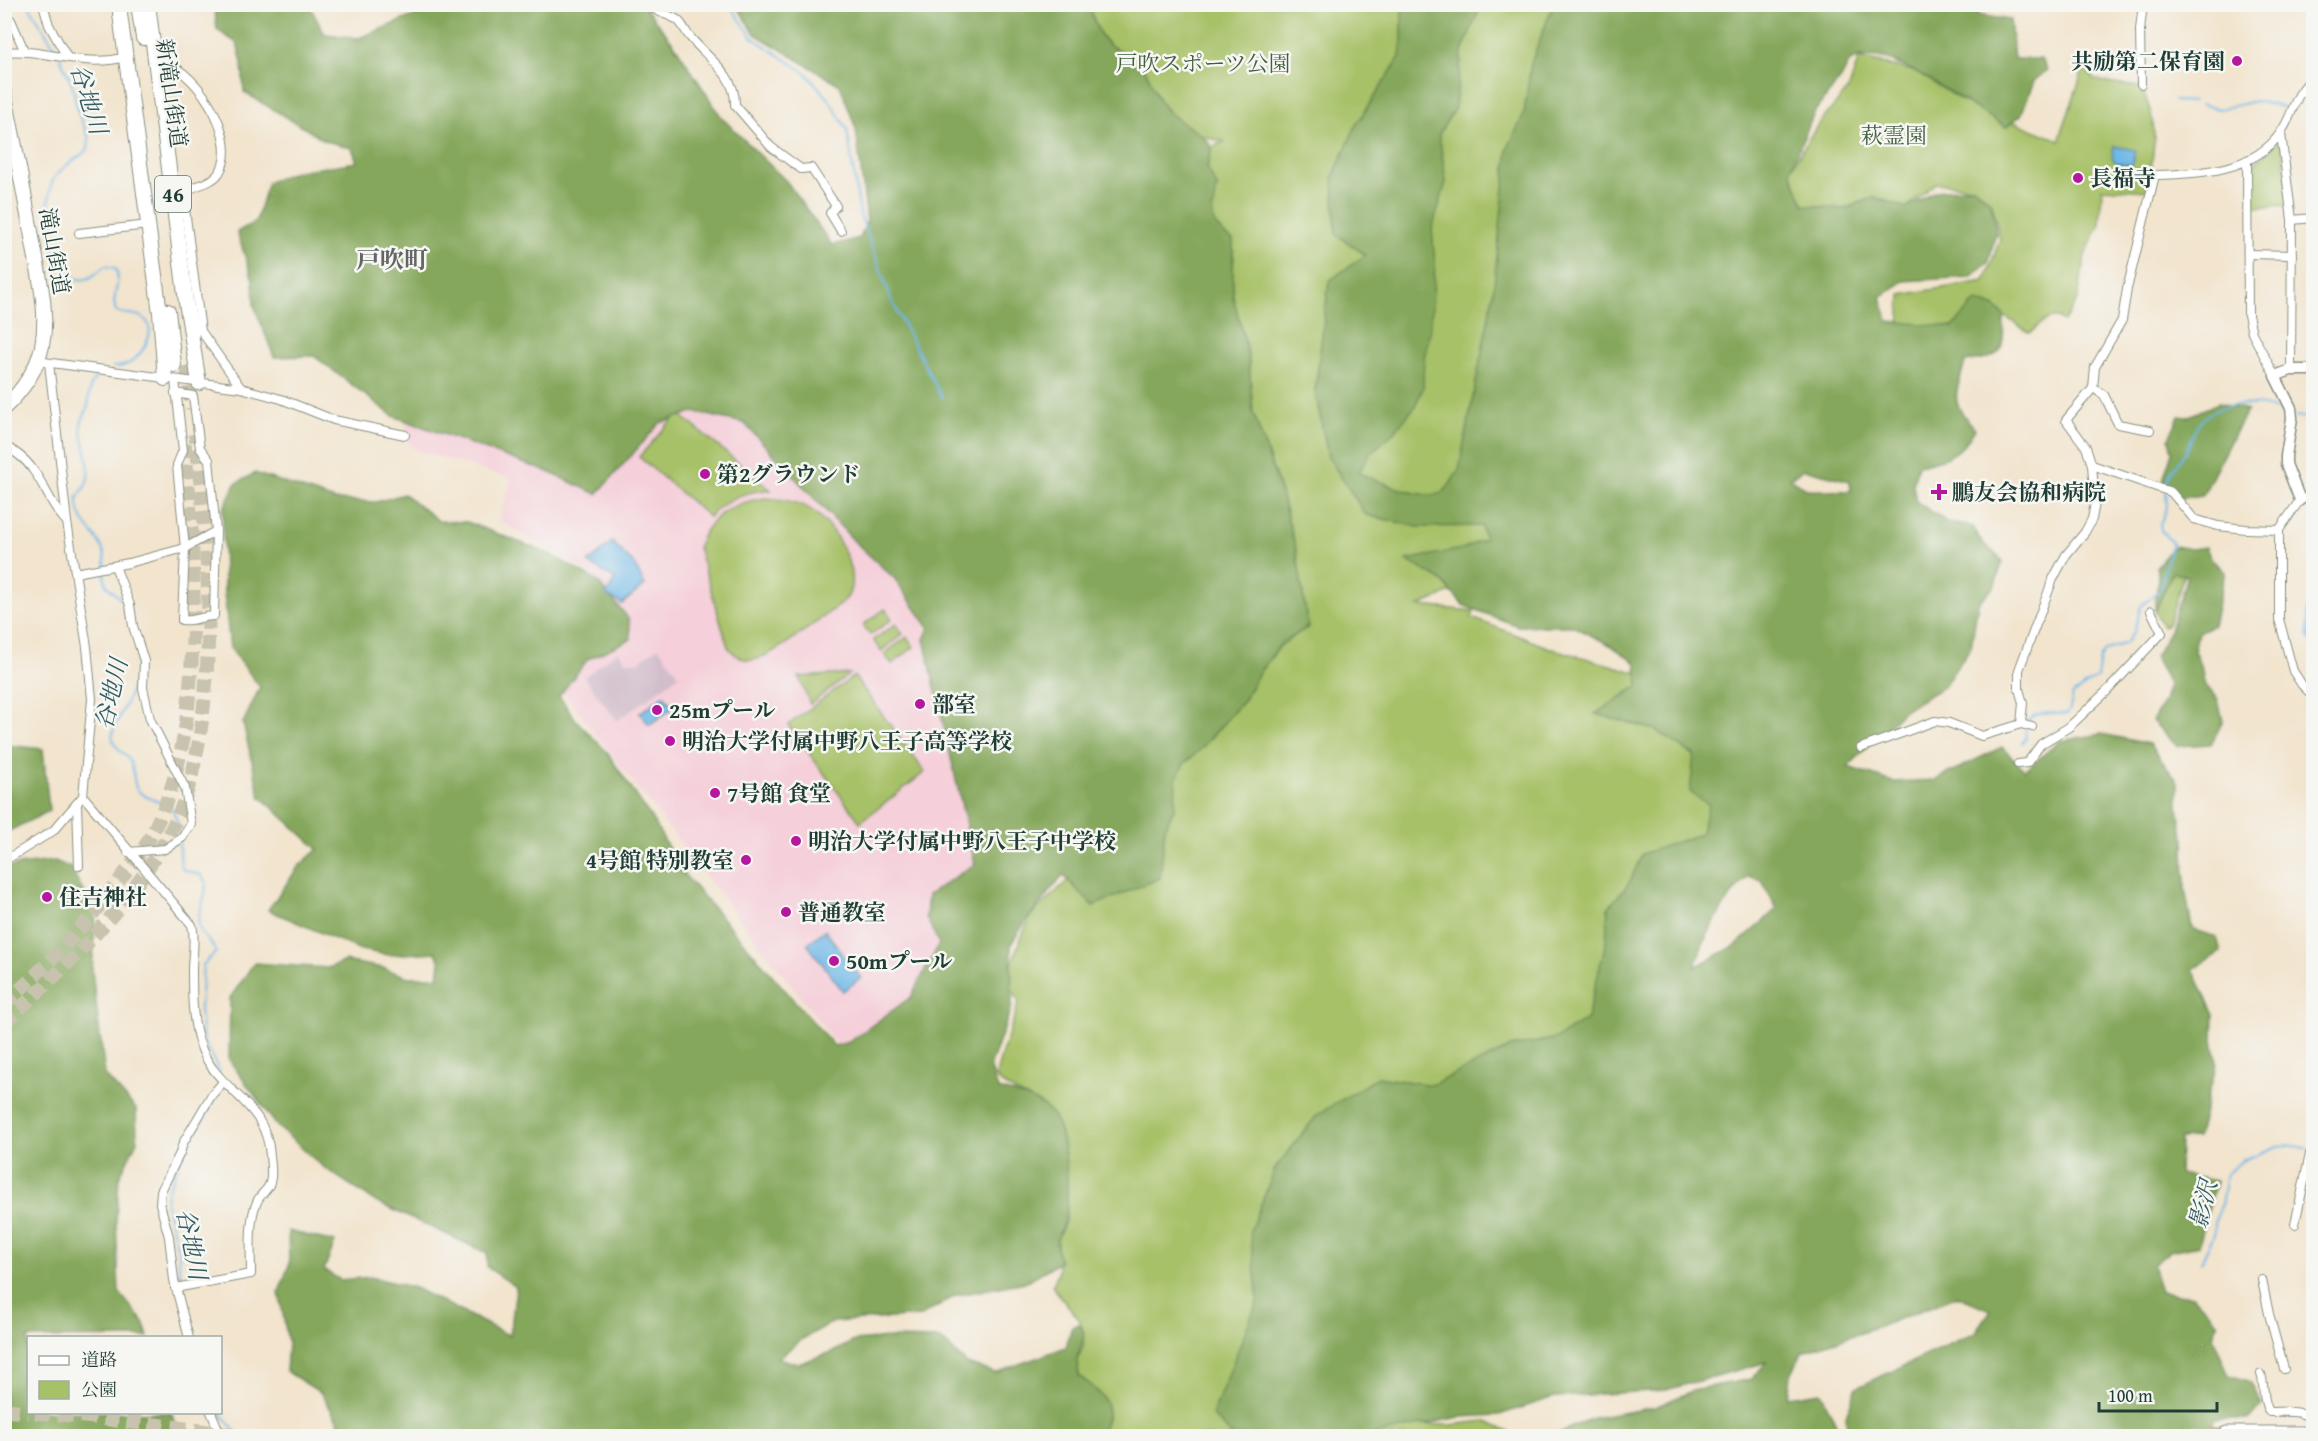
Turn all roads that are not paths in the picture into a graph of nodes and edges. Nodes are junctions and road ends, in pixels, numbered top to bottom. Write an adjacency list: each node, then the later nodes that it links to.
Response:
1 (43, 4): 13 (street)
2 (121, 4): 14 (main road, 46)
3 (128, 4): 4 (main road, 新滝山街道 / 46)
4 (138, 4)
5 (148, 4): 15 (main road, 46)
6 (647, 4): 26 (street)
7 (1099, 4): 8 (street)
8 (1108, 4)
9 (2143, 4): 17 (street)
10 (11, 21): 11 (street)
11 (24, 50): 12 (street); 13 (street)
12 (4, 52)
13 (66, 57): 14 (street)
14 (125, 57): 25 (main road, 46)
15 (155, 60): 22 (main road, 46); 22 (street)
16 (2313, 77): 19 (street)
17 (2141, 84)
18 (4, 92): 20 (main road, 滝山街道)
19 (2281, 134): 21 (street); 24 (street)
20 (10, 146): 30 (main road, 滝山街道)
21 (2247, 160): 28 (street); 37 (street)
22 (178, 195): 35 (main road, 46); 36 (street)
23 (2313, 219): 24 (street)
24 (2292, 220): 29 (street)
25 (148, 225): 27 (street); 34 (main road, 46)
26 (841, 231)
27 (79, 233)
28 (2248, 254): 29 (street); 33 (street)
29 (2292, 255): 31 (street)
30 (44, 362): 34 (street); 39 (main road, 滝山街道); 46 (street)
31 (2291, 370): 32 (street); 33 (street)
32 (2313, 370)
33 (2275, 376): 45 (street)
34 (170, 380): 35 (street); 38 (street)
35 (200, 383): 36 (street)
36 (241, 388): 41 (street)
37 (2093, 388): 40 (street); 43 (street)
38 (176, 393): 48 (street); 49 (street)
39 (4, 408)
40 (2150, 430)
41 (405, 435)
42 (4, 445): 46 (street)
43 (2092, 465): 47 (street); 54 (street)
44 (2313, 495): 45 (street)
45 (2300, 500): 47 (street)
46 (67, 522): 51 (street)
47 (2279, 530): 53 (street)
48 (216, 531): 49 (street); 49 (street)
49 (186, 548): 50 (street)
50 (115, 566): 51 (street); 60 (street)
51 (75, 573): 58 (street)
52 (2151, 611): 57 (street)
53 (2313, 697)
54 (2022, 724): 55 (street); 56 (street)
55 (2032, 727)
56 (1861, 748)
57 (2018, 764)
58 (83, 796): 59 (street); 60 (street)
59 (77, 804): 61 (street); 62 (street)
60 (128, 852): 63 (street)
61 (4, 861)
62 (79, 866)
63 (223, 1082): 67 (street); 67 (street)
64 (2312, 1153): 65 (street)
65 (2295, 1224)
66 (2262, 1280): 69 (street)
67 (175, 1288): 68 (street)
68 (188, 1336)
69 (2284, 1369)
70 (2261, 1374): 72 (street)
71 (211, 1414): 74 (street)
72 (2311, 1429): 73 (highway)
73 (2227, 1434)
74 (221, 1437)

